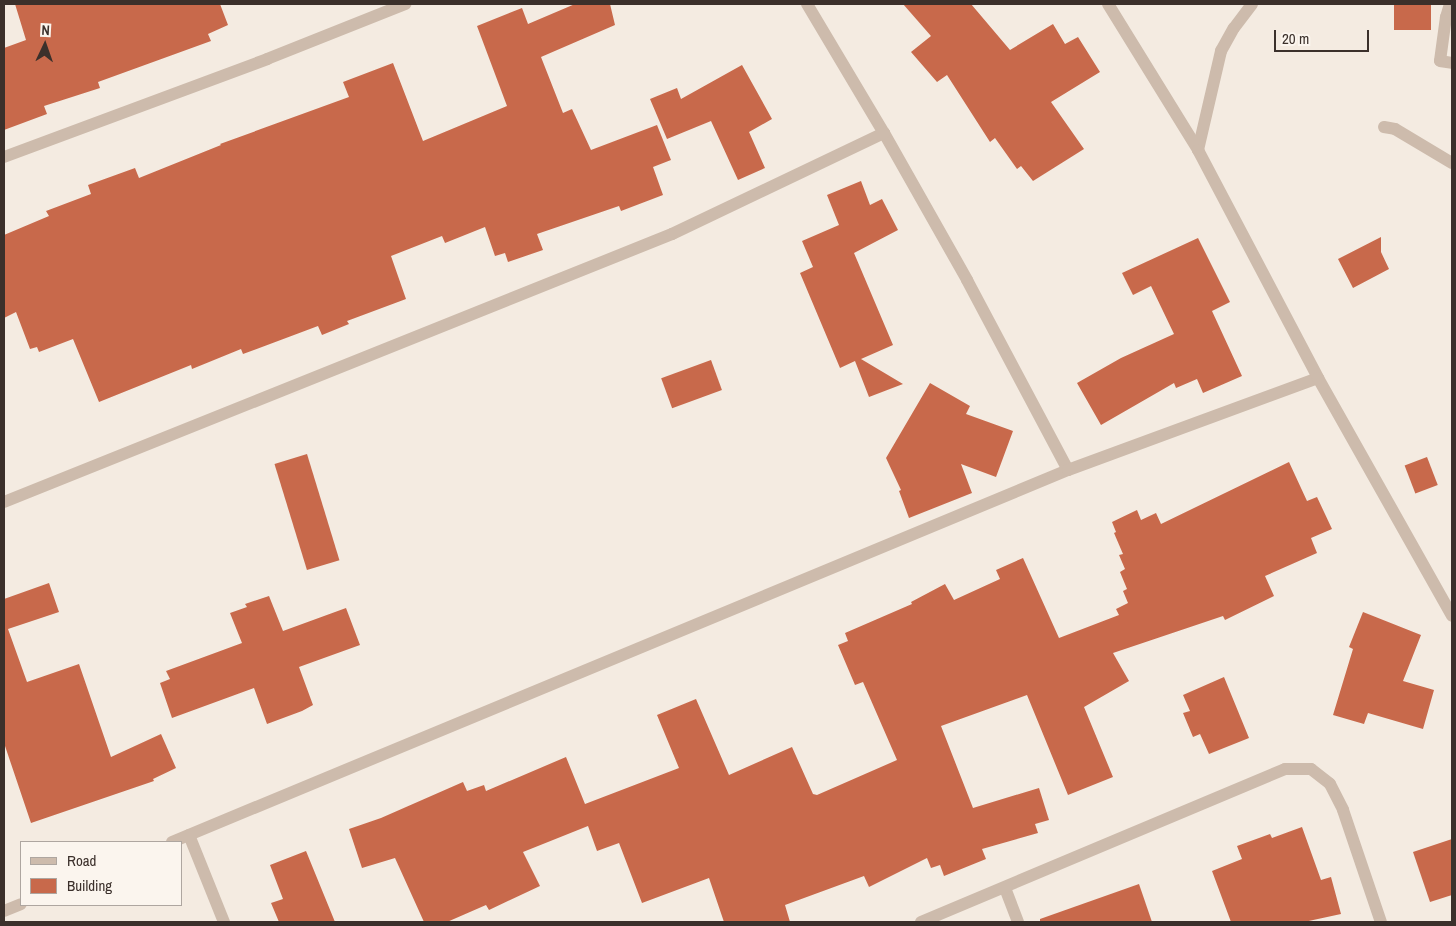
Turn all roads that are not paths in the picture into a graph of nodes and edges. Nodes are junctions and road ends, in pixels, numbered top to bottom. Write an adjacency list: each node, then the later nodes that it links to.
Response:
1 (405, 4): 10 (street)
2 (807, 4): 8 (street)
3 (1108, 4): 9 (street)
4 (1252, 4): 9 (street)
5 (1450, 4): 6 (street)
6 (1452, 63)
7 (1384, 127): 11 (street)
8 (884, 133): 13 (street); 14 (street)
9 (1198, 150): 12 (street)
10 (4, 158)
11 (1452, 163)
12 (1318, 378): 13 (street); 15 (street)
13 (1068, 470): 16 (street)
14 (4, 502)
15 (1452, 616)
16 (189, 835): 17 (street); 21 (street)
17 (174, 841)
18 (1005, 888): 22 (street); 23 (street); 24 (street)
19 (20, 904): 20 (street)
20 (4, 911)
21 (224, 922)
22 (921, 922)
23 (1018, 922)
24 (1381, 922)

